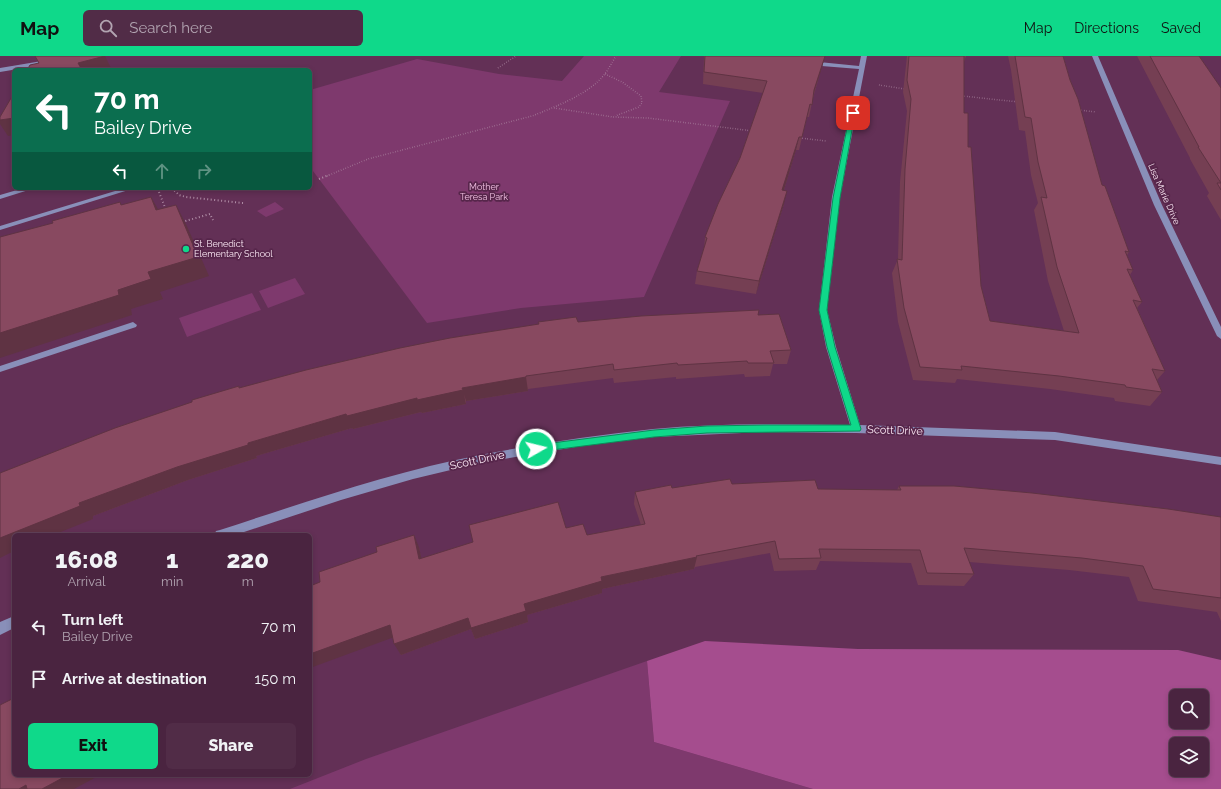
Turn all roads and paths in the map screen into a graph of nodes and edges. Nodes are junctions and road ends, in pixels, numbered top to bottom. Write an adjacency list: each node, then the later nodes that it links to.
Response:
1 (67, 56): 9 (street)
2 (516, 56): 7 (path)
3 (616, 56): 10 (path)
4 (864, 56): 8 (street)
5 (1095, 56): 17 (street, Lisa Marie Drive)
6 (806, 62): 8 (street)
7 (498, 68)
8 (861, 68): 11 (street)
9 (0, 70)
10 (605, 74): 15 (path); 18 (path)
11 (858, 83): 12 (path); 21 (street)
12 (906, 89)
13 (961, 96): 14 (path)
14 (1025, 103)
15 (553, 108): 18 (path); 22 (path)
16 (1072, 109): 17 (path)
17 (1120, 115): 34 (street, Lisa Marie Drive)
18 (613, 117): 19 (path)
19 (755, 132)
20 (794, 137): 21 (path)
21 (847, 144): 36 (street)
22 (319, 179)
23 (25, 190): 27 (street)
24 (125, 190): 32 (street)
25 (174, 190): 28 (path)
26 (159, 192): 29 (path)
27 (0, 197)
28 (243, 203)
29 (167, 212)
30 (213, 220): 31 (path)
31 (176, 224)
32 (0, 228)
33 (134, 326): 35 (street)
34 (1221, 336)
35 (0, 370)
36 (856, 429): 37 (street, Scott Drive); 38 (street, Scott Drive)
37 (1221, 461)
38 (226, 533)
39 (12, 623): 40 (street)
40 (0, 629)

